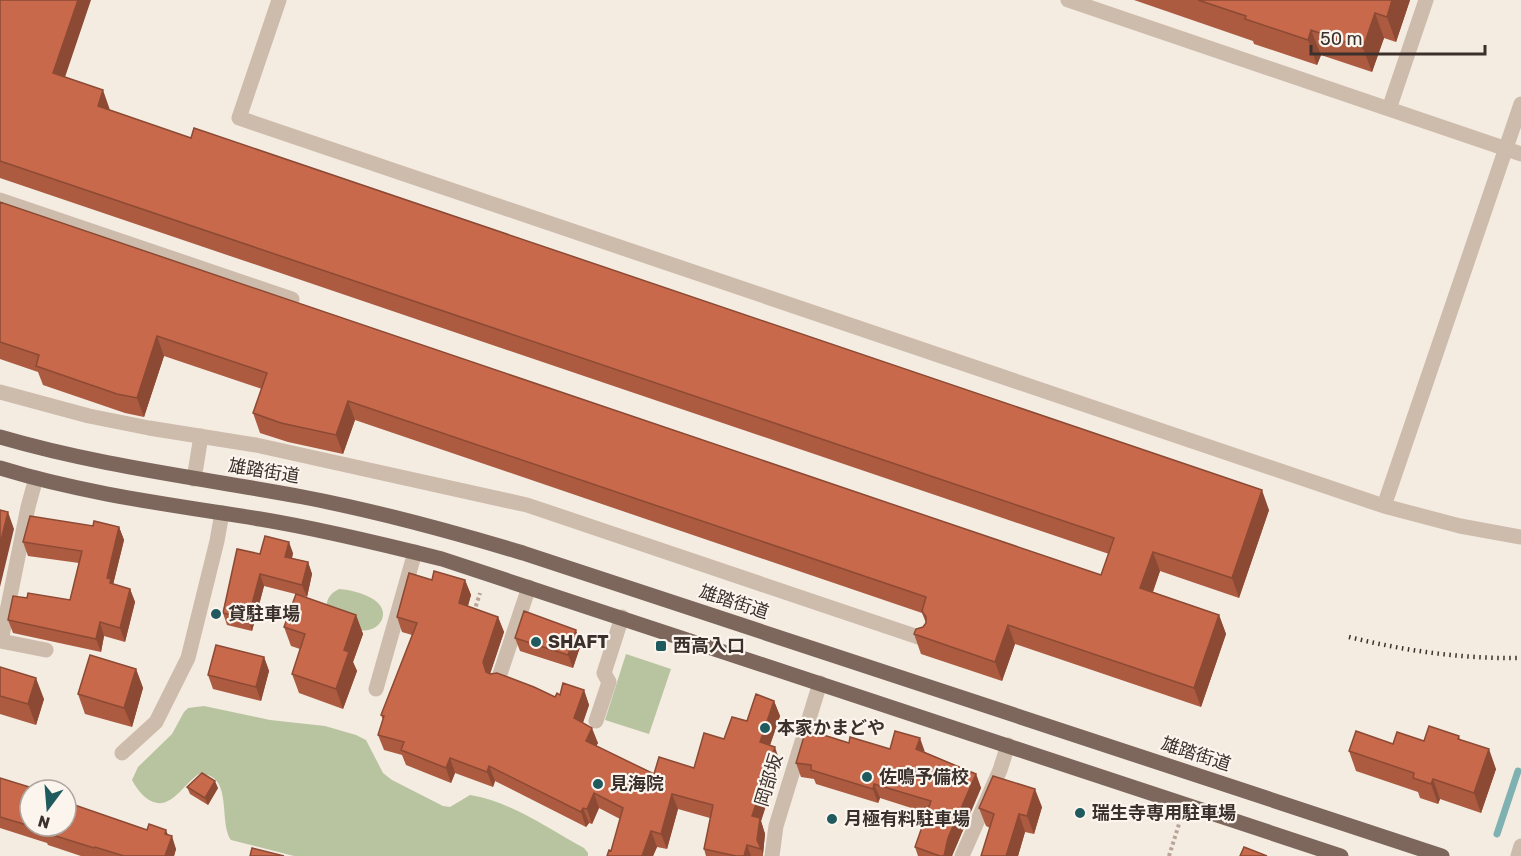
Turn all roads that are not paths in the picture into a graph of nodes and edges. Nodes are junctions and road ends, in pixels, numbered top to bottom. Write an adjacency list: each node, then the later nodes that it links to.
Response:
1 (279, 0): 16 (street)
2 (1068, 0): 5 (street)
3 (1426, 0): 5 (street)
4 (1521, 104): 6 (street)
5 (1389, 109): 6 (street)
6 (1506, 148): 7 (street); 16 (street)
7 (1521, 154)
8 (0, 200): 9 (street)
9 (292, 299)
10 (0, 392): 11 (street)
11 (201, 436): 15 (street); 22 (street)
12 (0, 437): 15 (main road, 雄踏街道)
13 (0, 468): 14 (main road)
14 (36, 478): 17 (main road); 23 (street)
15 (194, 479): 35 (main road, 雄踏街道)
16 (1384, 506): 18 (street)
17 (222, 513): 19 (main road); 29 (street)
18 (1521, 537)
19 (415, 552): 20 (main road); 26 (street)
20 (529, 587): 21 (main road); 24 (street)
21 (622, 617): 25 (main road); 27 (street)
22 (924, 639)
23 (46, 650)
24 (498, 680)
25 (820, 683): 28 (main road); 32 (street, 岡部坂)
26 (376, 688)
27 (596, 720)
28 (1008, 745): 31 (main road); 33 (street)
29 (122, 753)
30 (1521, 846): 36 (street)
31 (1313, 852): 34 (main road)
32 (772, 856)
33 (962, 856)
34 (1341, 856)
35 (1442, 856)
36 (1518, 856)

